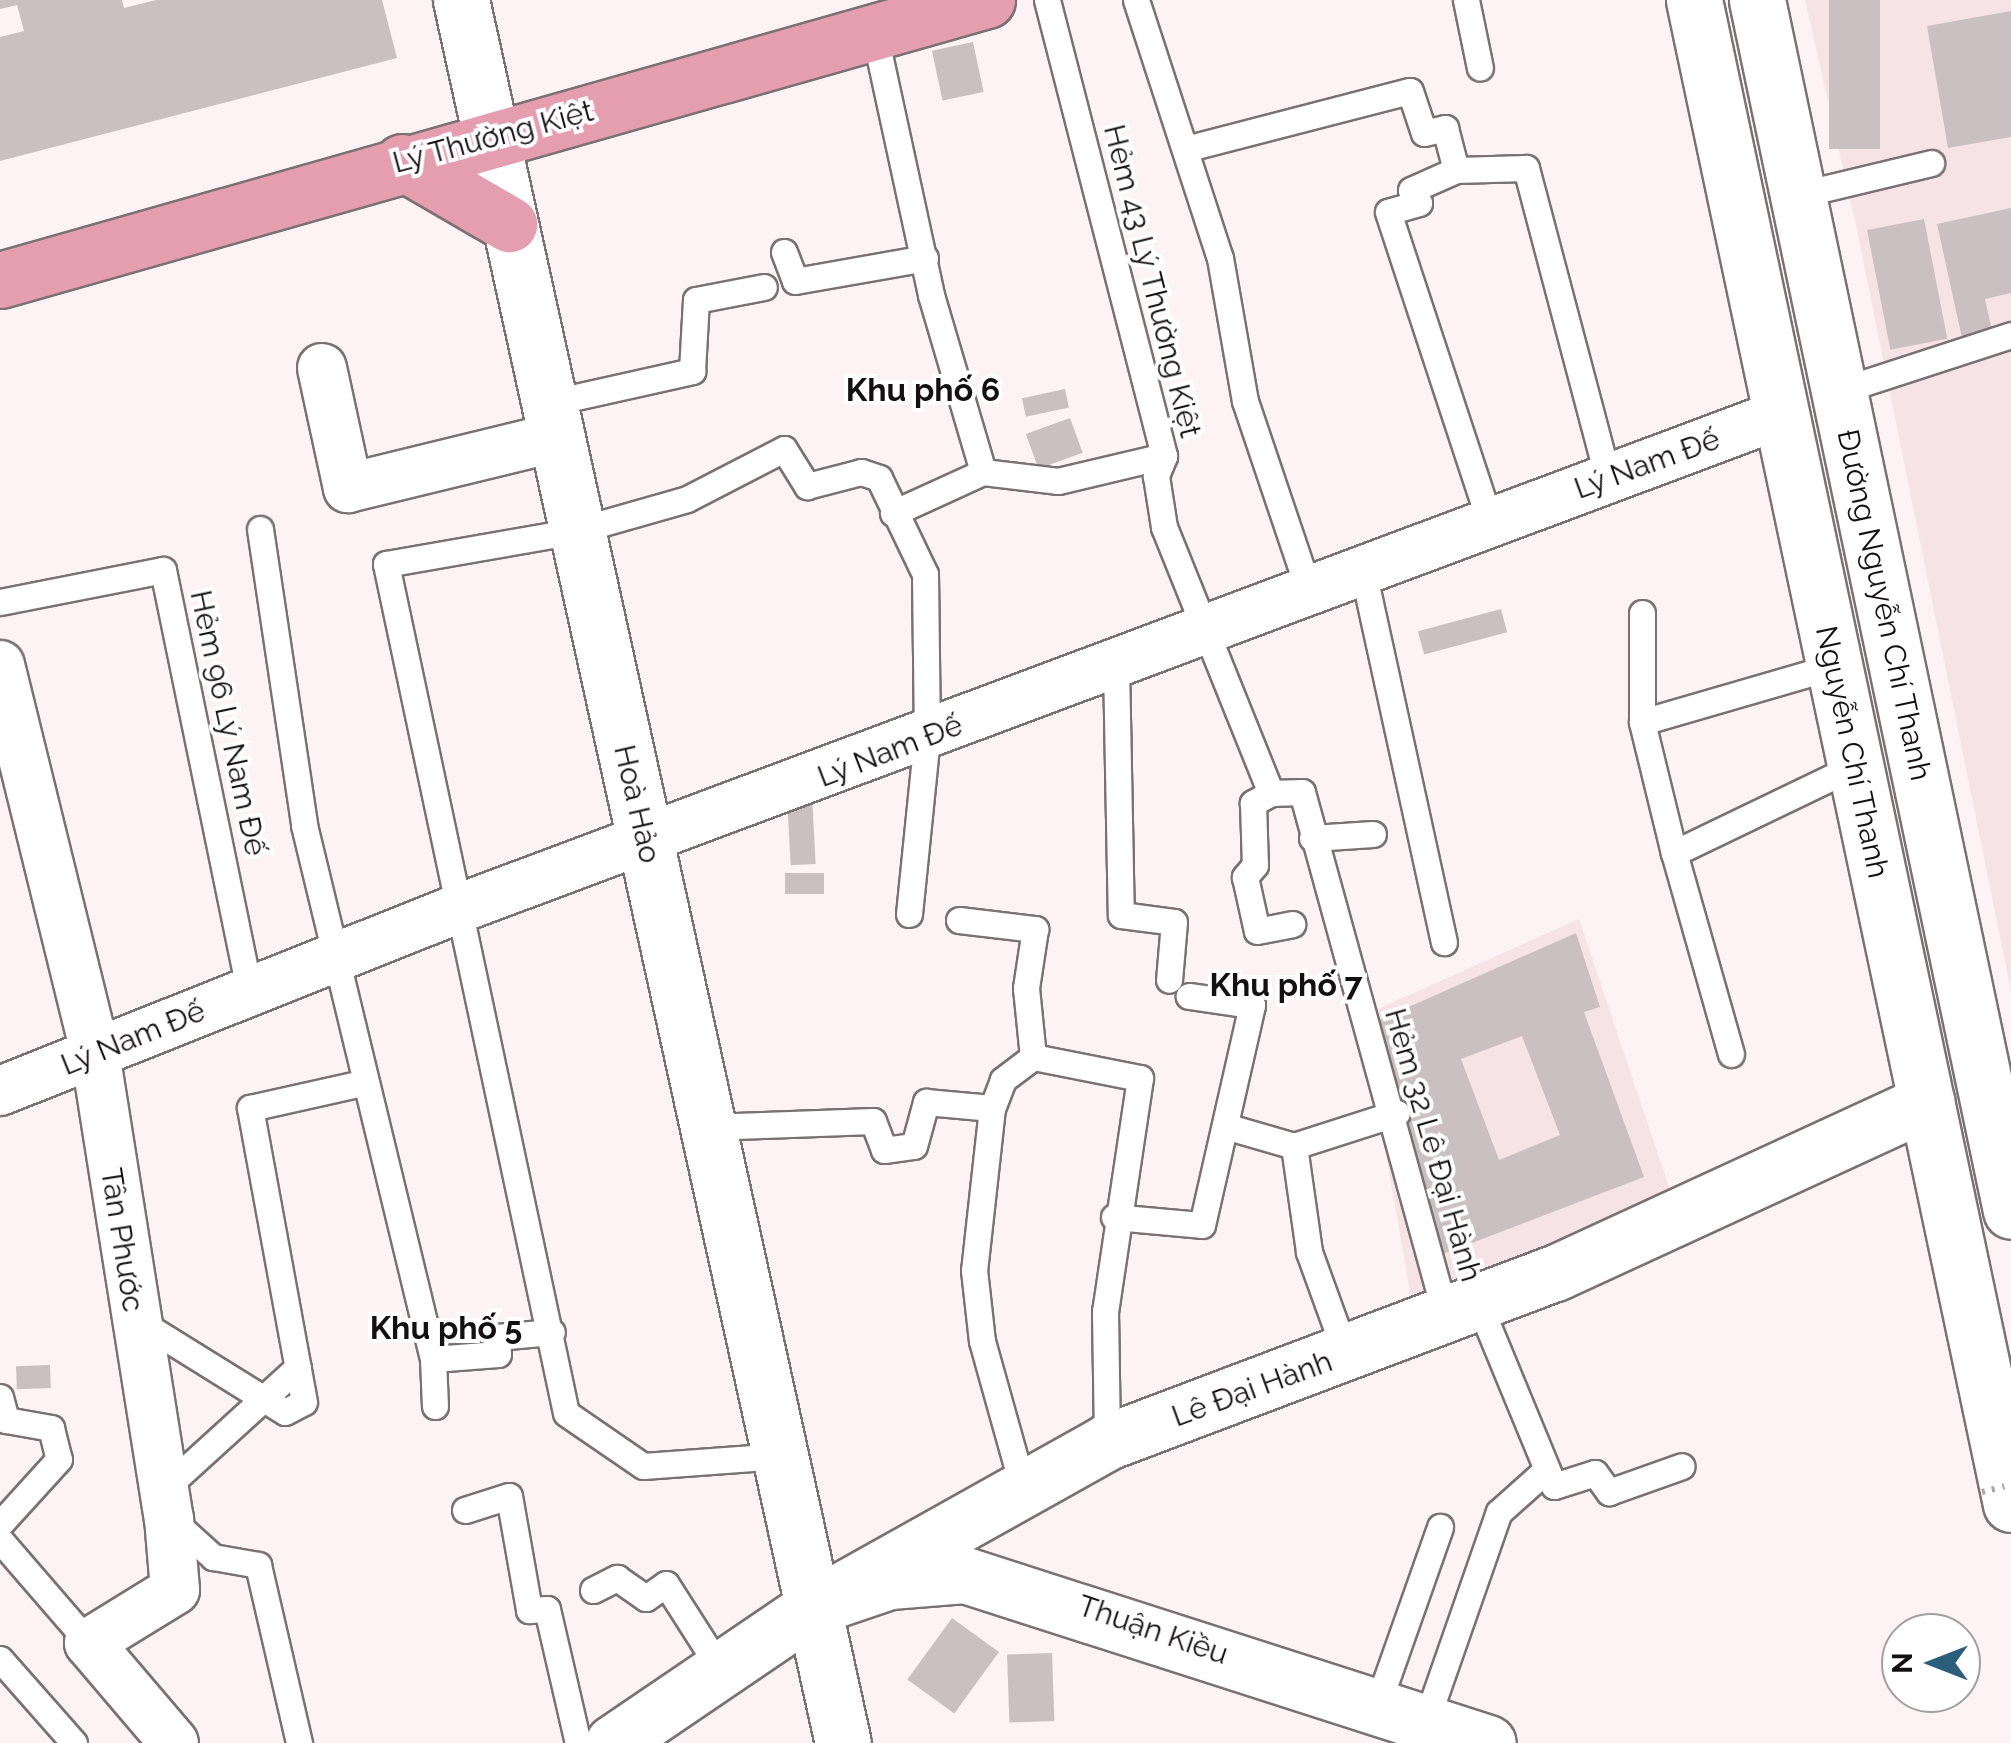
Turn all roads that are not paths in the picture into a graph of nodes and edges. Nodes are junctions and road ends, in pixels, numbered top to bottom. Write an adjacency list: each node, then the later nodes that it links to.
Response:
1 (461, 0): 10 (main road, Hoà Hảo)
2 (987, 0): 8 (main road, Lý Thường Kiệt)
3 (1047, 0): 26 (lane, Hẻm 43 Lý Thường Kiệt)
4 (1136, 0): 11 (lane)
5 (1466, 0): 9 (lane)
6 (1694, 0): 24 (main road, Nguyễn Chí Thanh)
7 (1757, 0): 15 (main road, Đường Nguyễn Chí Thanh)
8 (874, 31): 10 (main road, Lý Thường Kiệt); 18 (lane)
9 (1480, 68)
10 (490, 138): 12 (main road, Lý Thường Kiệt); 16 (main road, Hoà Hảo)
11 (1185, 149): 14 (lane); 35 (lane)
12 (402, 162): 16 (main road); 19 (main road, Lý Thường Kiệt)
13 (1931, 163): 15 (lane)
14 (1456, 170): 28 (lane); 30 (lane)
15 (1798, 195): 23 (main road, Đường Nguyễn Chí Thanh)
16 (510, 224): 25 (main road, Hoà Hảo)
17 (784, 252): 18 (lane)
18 (926, 258): 27 (lane)
19 (0, 280)
20 (764, 287): 25 (lane)
21 (2011, 335): 23 (lane)
22 (322, 368): 25 (street)
23 (1839, 391): 24 (main road); 34 (main road, Đường Nguyễn Chí Thanh)
24 (1782, 414): 28 (street, Lý Nam Đế); 36 (main road, Nguyễn Chí Thanh)
25 (553, 420): 32 (main road, Hoà Hảo)
26 (1164, 456): 27 (lane); 39 (lane, Hẻm 43 Lý Thường Kiệt)
27 (983, 472): 29 (lane)
28 (1608, 478): 30 (street, Lý Nam Đế)
29 (893, 513): 32 (lane); 44 (lane)
30 (1490, 523): 33 (street, Lý Nam Đế)
31 (260, 529): 56 (lane)
32 (575, 531): 49 (main road, Hoà Hảo); 51 (lane)
33 (1364, 571): 35 (street, Lý Nam Đế); 55 (lane)
34 (1878, 580): 36 (main road); 61 (main road, Đường Nguyễn Chí Thanh)
35 (1309, 592): 39 (street, Lý Nam Đế)
36 (1819, 593): 42 (main road, Nguyễn Chí Thanh)
37 (0, 602): 57 (lane, Hẻm 96 Lý Nam Đế)
38 (1642, 613): 43 (lane)
39 (1204, 631): 40 (street, Lý Nam Đế); 46 (lane, Hẻm 43 Lý Thường Kiệt)
40 (1116, 664): 44 (street, Lý Nam Đế); 67 (lane)
41 (0, 666): 58 (street, Tân Phước)
42 (1835, 666): 43 (lane); 45 (main road, Nguyễn Chí Thanh)
43 (1642, 722): 50 (lane)
44 (927, 737): 49 (street, Lý Nam Đế); 52 (lane)
45 (1855, 766): 50 (lane); 64 (main road, Nguyễn Chí Thanh)
46 (1271, 793): 48 (lane, Hẻm 32 Lê Đại Hành); 54 (lane)
47 (1373, 834): 48 (lane)
48 (1312, 838): 66 (lane, Hẻm 32 Lê Đại Hành)
49 (645, 844): 51 (street, Lý Nam Đế); 68 (main road, Hoà Hảo)
50 (1674, 853): 59 (lane)
51 (460, 908): 56 (street, Lý Nam Đế); 75 (lane)
52 (909, 914)
53 (960, 920): 60 (lane)
54 (1292, 924)
55 (1444, 942)
56 (336, 961): 57 (street, Lý Nam Đế); 62 (lane)
57 (250, 992): 58 (street, Lý Nam Đế)
58 (96, 1053): 63 (street, Lý Nam Đế); 74 (street, Tân Phước)
59 (1731, 1054)
60 (1032, 1058): 65 (lane); 72 (lane)
61 (1997, 1074): 64 (main road, Lê Đại Hành); 70 (main road, Đường Nguyễn Chí Thanh)
62 (362, 1083): 77 (lane); 78 (lane)
63 (0, 1091)
64 (1926, 1102): 71 (main road, Nguyễn Chí Thanh); 73 (main road, Lê Đại Hành)
65 (992, 1108): 68 (lane); 86 (lane)
66 (1397, 1113): 69 (lane); 73 (lane, Hẻm 32 Lê Đại Hành)
67 (1225, 1126): 69 (lane); 72 (lane)
68 (708, 1127): 83 (main road, Hoà Hảo)
69 (1294, 1146): 76 (lane)
70 (2009, 1189): 71 (main road)
71 (1945, 1192): 87 (main road, Nguyễn Chí Thanh)
72 (1114, 1217): 82 (lane)
73 (1462, 1308): 76 (main road, Lê Đại Hành); 85 (lane, Hẻm 32 Lê Đại Hành)
74 (135, 1318): 80 (lane); 88 (street, Tân Phước)
75 (553, 1344): 77 (lane); 83 (lane)
76 (1346, 1354): 82 (main road, Lê Đại Hành)
77 (433, 1359): 81 (lane)
78 (298, 1367): 80 (lane); 80 (lane)
79 (0, 1397): 90 (lane)
80 (264, 1399): 88 (lane)
81 (435, 1406)
82 (1107, 1442): 86 (main road, Lê Đại Hành)
83 (780, 1456): 94 (main road, Hoà Hảo)
84 (1682, 1466): 85 (lane)
85 (1545, 1471): 99 (lane)
86 (1023, 1488): 94 (main road, Lê Đại Hành)
87 (1996, 1498)
88 (167, 1504): 95 (street, Tân Phước); 102 (lane)
89 (465, 1510): 103 (lane)
90 (0, 1524)
91 (1440, 1527): 98 (lane)
92 (0, 1540): 95 (lane)
93 (593, 1590): 97 (lane)
94 (813, 1607): 97 (main road, Lê Đại Hành); 98 (main road, Thuận Kiều); 105 (main road, Hoà Hảo)
95 (89, 1643): 101 (street)
96 (0, 1658): 100 (lane)
97 (721, 1670): 104 (main road, Lê Đại Hành)
98 (1377, 1706): 99 (main road, Thuận Kiều)
99 (1459, 1738)
100 (74, 1743)
101 (174, 1743)
102 (298, 1743)
103 (578, 1743)
104 (613, 1743)
105 (843, 1743)

